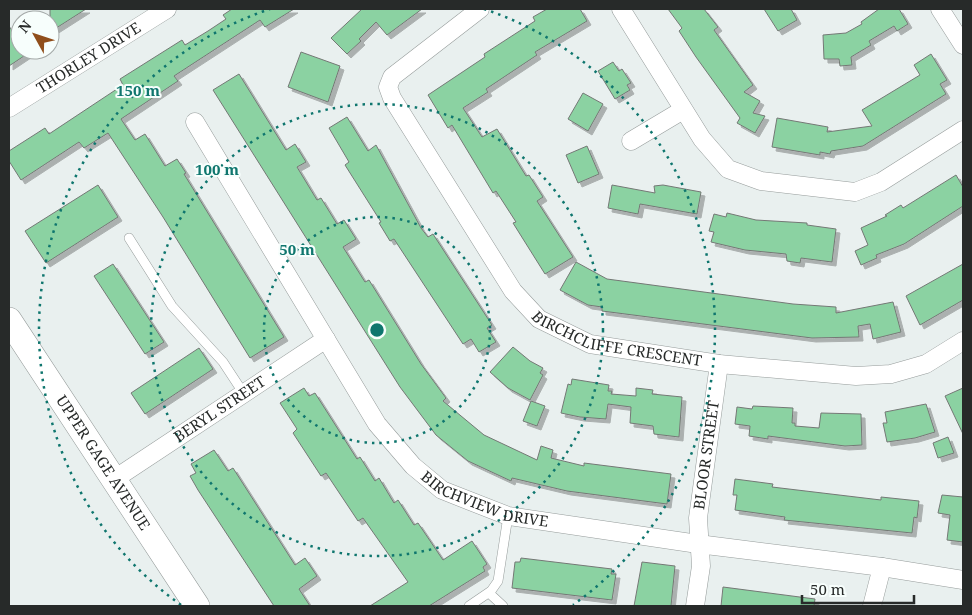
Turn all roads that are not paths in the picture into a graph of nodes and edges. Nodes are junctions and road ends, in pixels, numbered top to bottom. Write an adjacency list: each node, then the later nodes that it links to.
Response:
1 (168, 9): 6 (street, THORLEY DRIVE)
2 (621, 9): 7 (street)
3 (940, 9): 5 (street)
4 (474, 10): 15 (street, BIRCHCLIFFE CRESCENT)
5 (963, 45)
6 (9, 108)
7 (683, 110): 9 (street); 10 (street)
8 (195, 122): 13 (street, BIRCHVIEW DRIVE)
9 (963, 130)
10 (631, 141)
11 (128, 238): 16 (lane)
12 (9, 320): 17 (main road, UPPER GAGE AVENUE)
13 (326, 339): 16 (street, BERYL STREET); 18 (street, BIRCHVIEW DRIVE)
14 (963, 341): 15 (street, BIRCHCLIFFE CRESCENT)
15 (719, 364): 19 (street, BLOOR STREET)
16 (244, 394): 17 (street, BERYL STREET)
17 (113, 480): 23 (main road, UPPER GAGE AVENUE)
18 (508, 516): 19 (street, BIRCHVIEW DRIVE); 22 (lane)
19 (698, 544): 20 (street, BIRCHVIEW DRIVE); 26 (street, BLOOR STREET)
20 (882, 567): 21 (street, BIRCHVIEW DRIVE); 27 (street)
21 (963, 580)
22 (489, 593): 24 (lane); 25 (lane)
23 (197, 606)
24 (469, 606)
25 (503, 606)
26 (695, 606)
27 (872, 606)

